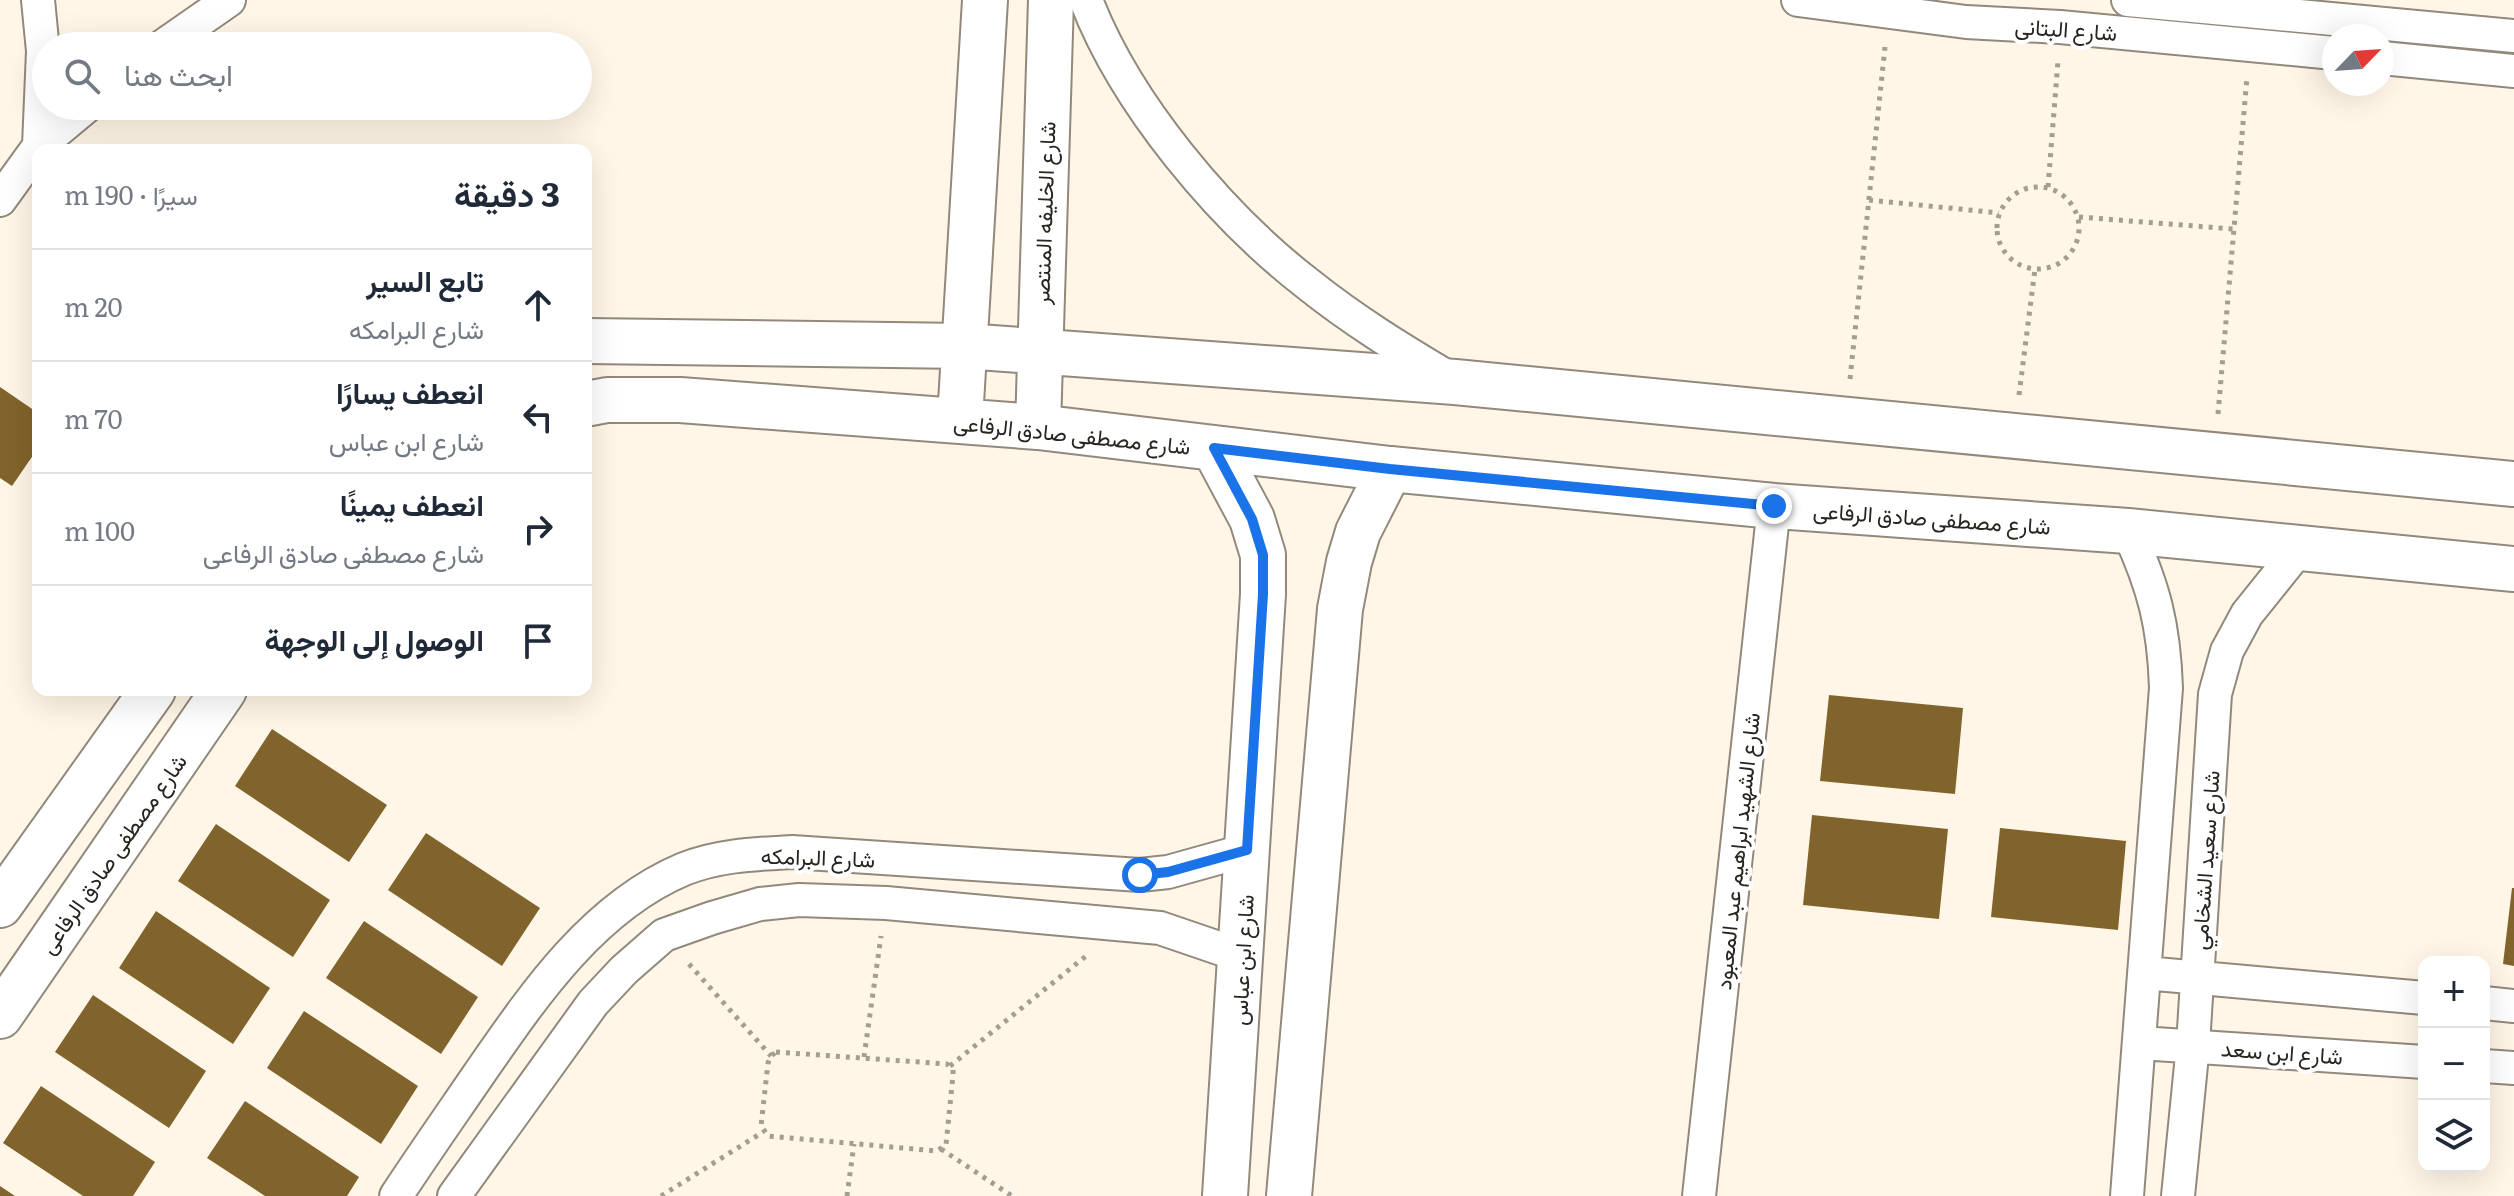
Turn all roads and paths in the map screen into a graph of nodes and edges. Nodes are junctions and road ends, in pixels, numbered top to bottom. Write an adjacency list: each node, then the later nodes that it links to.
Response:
1 (38, 0): 11 (street)
2 (229, 0): 12 (street)
3 (1051, 0): 32 (street, شارع الخليفه المنتصر)
4 (1086, 0): 33 (street)
5 (1798, 0): 8 (street, شارع البتانى)
6 (2128, 0): 13 (street, شارع البتانى)
7 (978, 4): 31 (street)
8 (1888, 10): 9 (street, شارع البتانى); 25 (path)
9 (1969, 11): 10 (street, شارع البتانى)
10 (2060, 27): 14 (street, شارع البتانى); 23 (path)
11 (41, 32)
12 (183, 32)
13 (2514, 36)
14 (2249, 44): 15 (street, شارع البتانى); 28 (path)
15 (2322, 52)
16 (2394, 59): 17 (street)
17 (2514, 71)
18 (40, 120): 20 (street)
19 (70, 120): 21 (street)
20 (39, 144)
21 (41, 144)
22 (32, 156): 24 (street)
23 (2048, 187): 26 (path); 27 (path)
24 (0, 200)
25 (1869, 200): 26 (path); 36 (path)
26 (2000, 213): 29 (path)
27 (2078, 217): 28 (path); 29 (path)
28 (2233, 229): 40 (path)
29 (2035, 269): 38 (path)
30 (592, 341): 31 (street)
31 (965, 346): 32 (street); 35 (street)
32 (1038, 352): 33 (street); 37 (street, شارع الخليفه المنتصر)
33 (1455, 382): 36 (street)
34 (592, 403): 35 (street, شارع مصطفى صادق الرفاعى)
35 (960, 420): 37 (street, شارع مصطفى صادق الرفاعى)
36 (1846, 420): 38 (street)
37 (1038, 427): 39 (street, شارع مصطفى صادق الرفاعى)
38 (2014, 436): 40 (street)
39 (1214, 448): 41 (street, شارع مصطفى صادق الرفاعى); 49 (street, شارع ابن عباس)
40 (2214, 456): 42 (street)
41 (1390, 469): 43 (street, شارع مصطفى صادق الرفاعى); 79 (street)
42 (2514, 484)
43 (1774, 506): 44 (street, شارع مصطفى صادق الرفاعى); 80 (street, شارع الشهيد ابراهيم عبد المعبود)
44 (2128, 531): 45 (street, شارع مصطفى صادق الرفاعى); 55 (street)
45 (2300, 548): 46 (street, شارع مصطفى صادق الرفاعى); 56 (street, شارع سعيد الشخامي)
46 (2514, 569)
47 (149, 696): 51 (street)
48 (220, 696): 60 (street, شارع مصطفى صادق الرفاعى)
49 (1247, 850): 54 (street, شارع ابن عباس); 72 (street, شارع البرامكه)
50 (886, 903): 52 (street, شارع البرامكه); 53 (street, شارع البرامكه); 64 (path)
51 (0, 905)
52 (1127, 923): 54 (street, شارع البرامكه); 66 (path)
53 (664, 935): 63 (path); 73 (street, شارع البرامكه)
54 (1242, 956): 78 (street, شارع ابن عباس)
55 (2145, 973): 56 (street); 61 (street)
56 (2196, 977): 57 (street); 62 (street, شارع سعيد الشخامي)
57 (2418, 997)
58 (2490, 1004): 59 (street)
59 (2514, 1006)
60 (0, 1016)
61 (2140, 1043): 62 (street, شارع ابن سعد); 81 (street)
62 (2193, 1045): 65 (street, شارع ابن سعد); 82 (street, شارع سعيد الشخامي)
63 (771, 1056): 64 (path); 69 (path)
64 (864, 1057): 66 (path)
65 (2418, 1062)
66 (950, 1066): 71 (path)
67 (2490, 1066): 68 (street)
68 (2514, 1068)
69 (763, 1132): 70 (path); 75 (path)
70 (854, 1144): 71 (path); 76 (path)
71 (941, 1149): 77 (path)
72 (420, 1160): 73 (street); 74 (street, شارع البرامكه)
73 (461, 1193)
74 (396, 1196)
75 (661, 1196)
76 (847, 1196)
77 (1012, 1196)
78 (1225, 1196)
79 (1289, 1196)
80 (1699, 1196)
81 (2127, 1196)
82 (2178, 1196)

